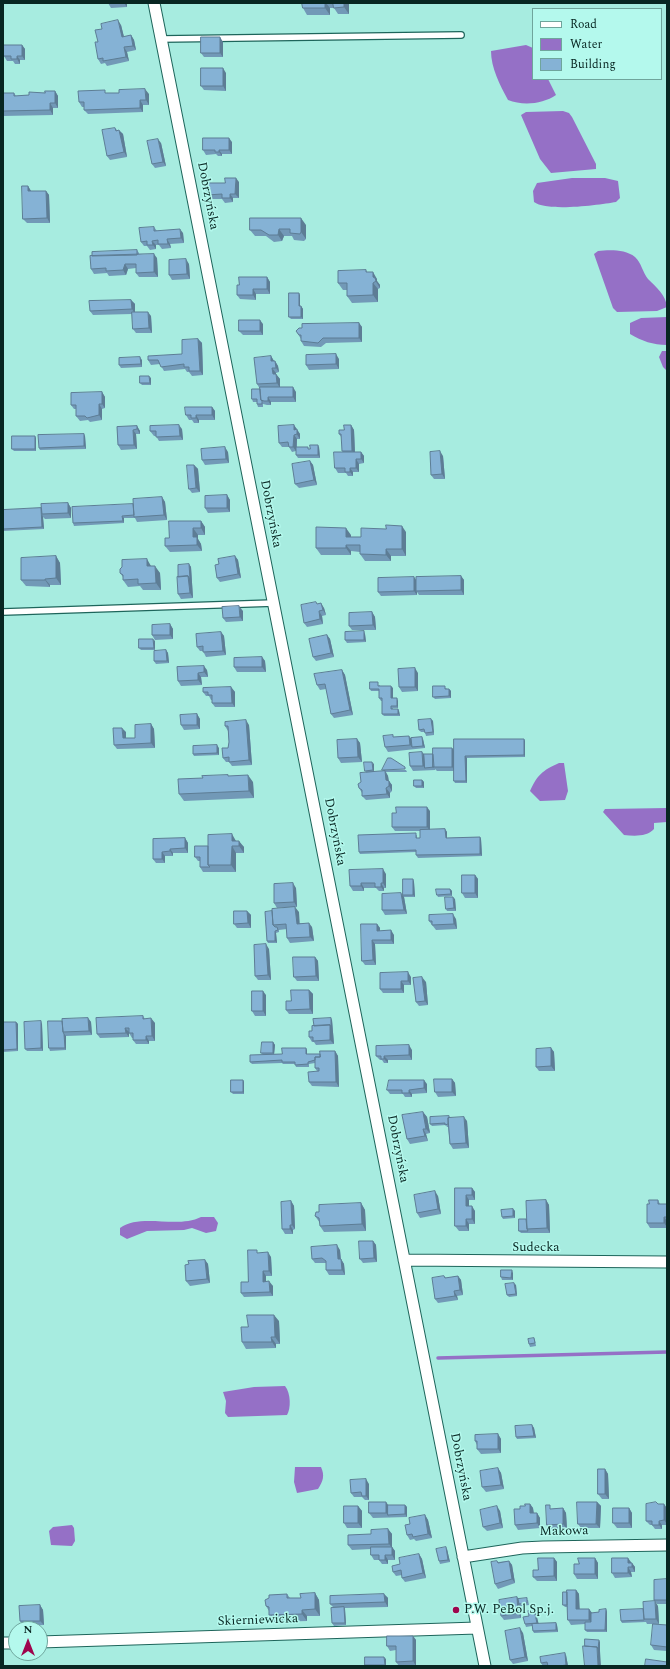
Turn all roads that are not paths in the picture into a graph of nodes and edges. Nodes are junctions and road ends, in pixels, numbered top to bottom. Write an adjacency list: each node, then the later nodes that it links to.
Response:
1 (154, 3): 3 (street, Dobrzyńska)
2 (461, 35): 3 (lane)
3 (161, 39): 4 (street, Dobrzyńska)
4 (274, 603): 5 (lane); 6 (street, Dobrzyńska)
5 (3, 612)
6 (404, 1260): 7 (street, Sudecka); 9 (street, Dobrzyńska)
7 (667, 1262)
8 (667, 1545): 9 (street, Makowa)
9 (463, 1557): 10 (street, Dobrzyńska)
10 (477, 1628): 11 (street, Skierniewicka); 12 (street, Dobrzyńska)
11 (48, 1642)
12 (485, 1666)

